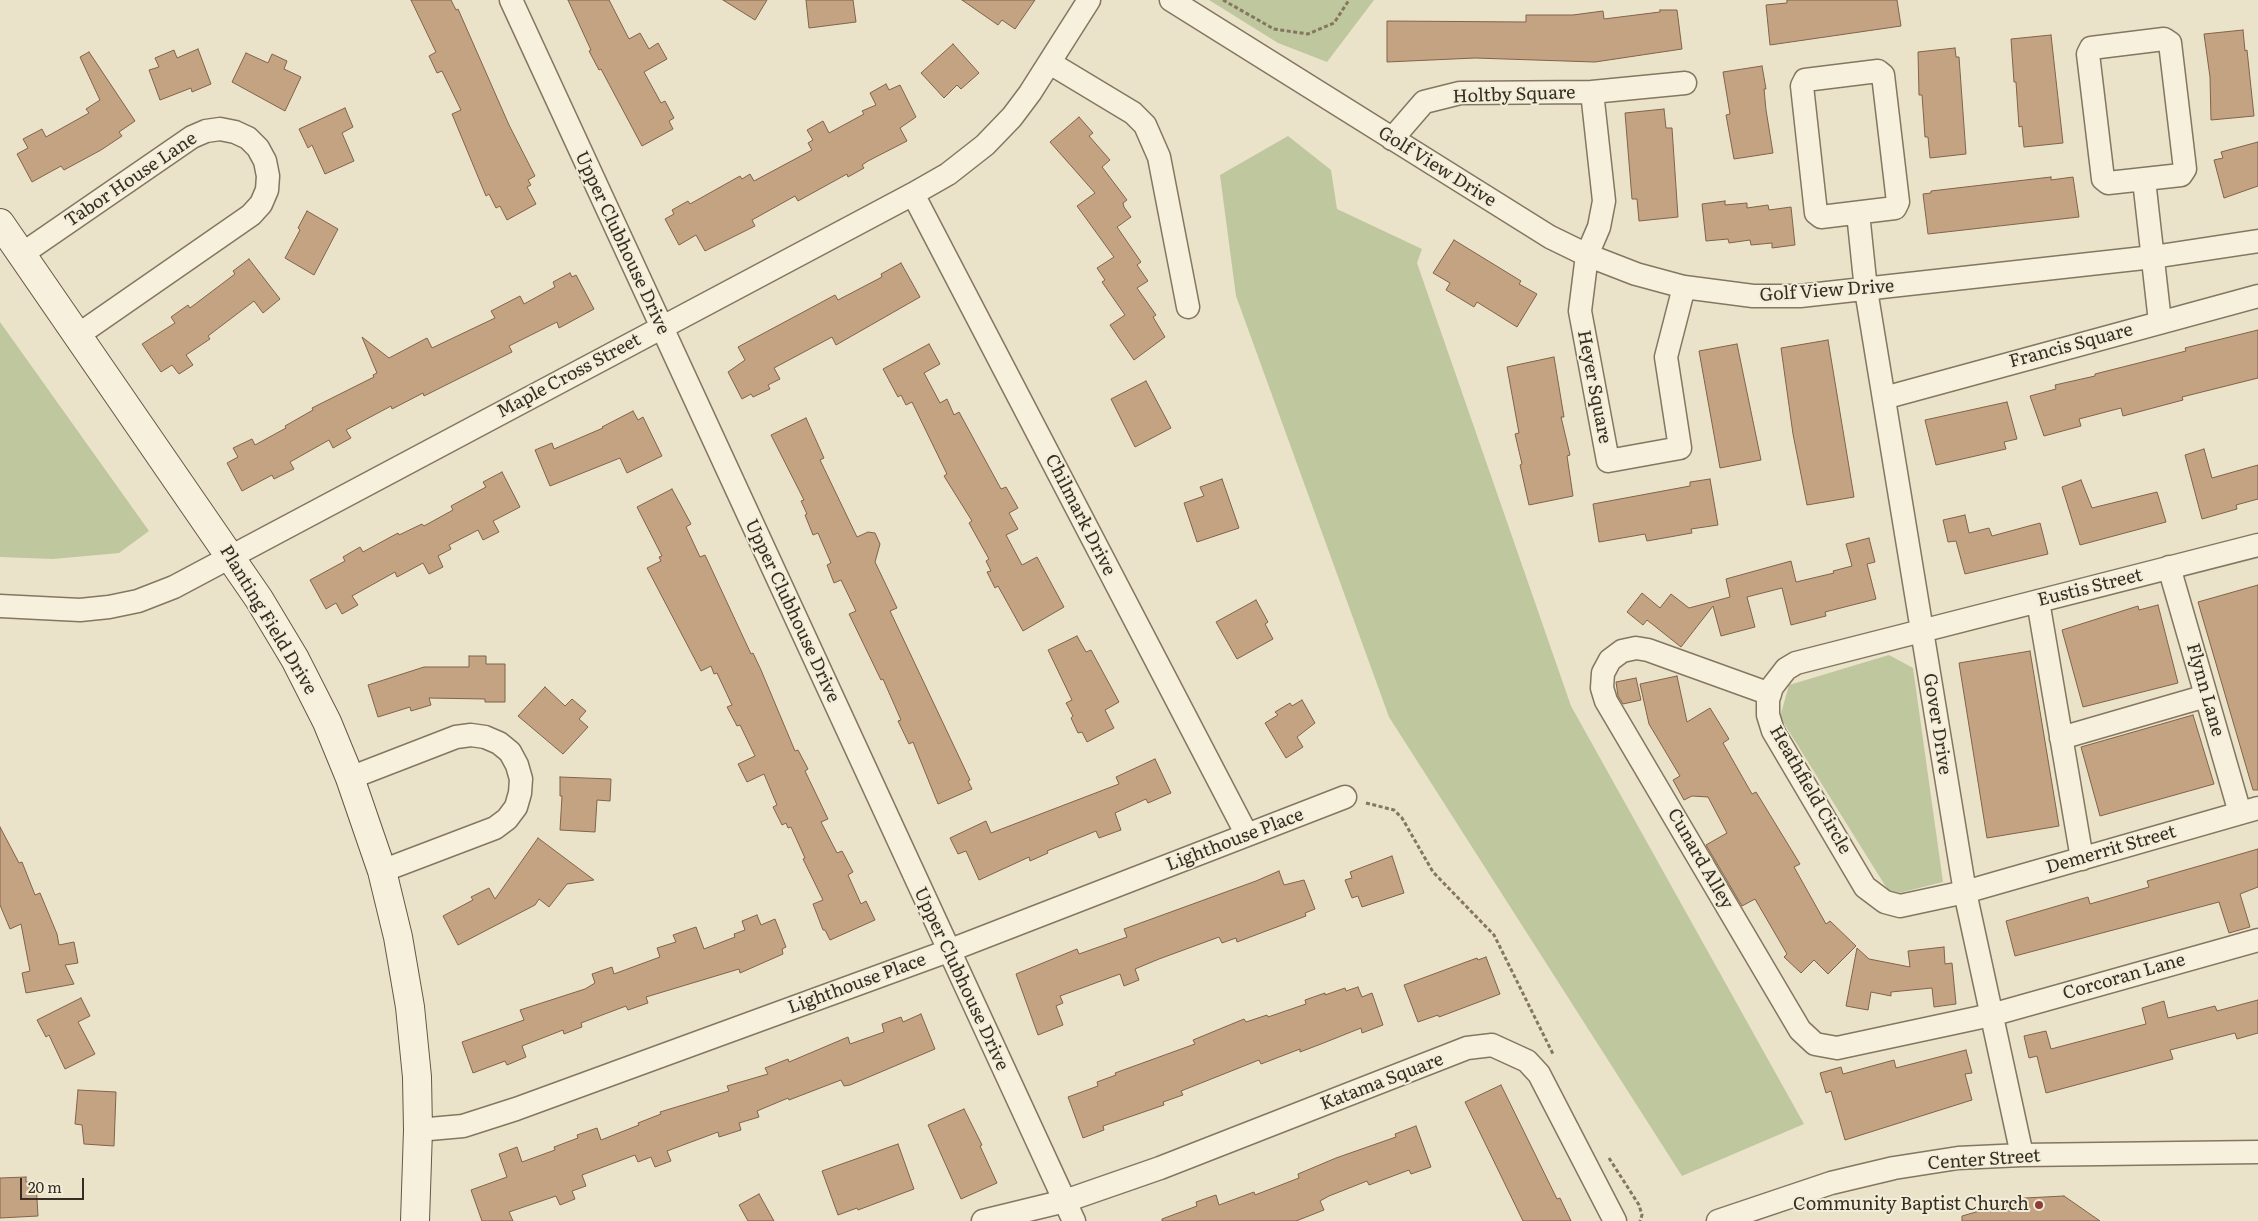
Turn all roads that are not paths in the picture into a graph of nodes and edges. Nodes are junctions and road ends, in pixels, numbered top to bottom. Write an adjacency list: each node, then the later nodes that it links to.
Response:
1 (511, 0): 21 (street, Upper Clubhouse Drive)
2 (1089, 0): 4 (street, Maple Cross Street)
3 (1172, 0): 7 (street, Golf View Drive)
4 (1050, 63): 9 (street, Maple Cross Street); 19 (street)
5 (1685, 83): 6 (street, Holtby Square)
6 (1592, 92): 7 (street, Holtby Square); 14 (street, Holtby Square)
7 (1392, 139): 14 (street, Golf View Drive)
8 (2144, 180): 8 (street); 15 (street)
9 (913, 194): 21 (street, Maple Cross Street); 36 (street, Chilmark Drive)
10 (1858, 213): 10 (street); 17 (street, Gover Drive)
11 (0, 223): 13 (street, Planting Field Drive)
12 (2258, 240): 15 (street, Golf View Drive)
13 (22, 254): 22 (street, Planting Field Drive); 22 (street, Tabor House Lane)
14 (1587, 256): 16 (street, Golf View Drive); 16 (street, Heyer Square)
15 (2153, 257): 17 (street, Golf View Drive); 20 (street)
16 (1684, 287): 17 (street, Golf View Drive)
17 (1866, 290): 23 (street, Gover Drive)
18 (2258, 296): 20 (street, Francis Square)
19 (1188, 308)
20 (2160, 322): 23 (street, Francis Square)
21 (662, 328): 25 (street, Maple Cross Street); 41 (street, Upper Clubhouse Drive)
22 (78, 335): 25 (street, Planting Field Drive)
23 (1884, 398): 29 (street, Gover Drive)
24 (2258, 545): 26 (street, Eustis Street)
25 (231, 556): 28 (street, Maple Cross Street); 33 (street, Planting Field Drive)
26 (2169, 567): 27 (street, Eustis Street); 31 (street, Flynn Lane)
27 (2038, 601): 29 (street, Eustis Street); 32 (street)
28 (0, 606)
29 (1921, 631): 30 (street); 39 (street, Gover Drive)
30 (1770, 694): 39 (street, Heathfield Circle); 42 (street, Cunard Alley)
31 (2206, 696): 32 (street); 35 (street, Flynn Lane)
32 (2061, 738): 37 (street)
33 (350, 778): 38 (street, Planting Field Drive); 38 (street)
34 (1345, 797): 36 (street, Lighthouse Place)
35 (2249, 811): 37 (street, Demerrit Street)
36 (1247, 835): 41 (street, Lighthouse Place)
37 (2082, 859): 39 (street, Demerrit Street)
38 (382, 871): 43 (street, Planting Field Drive)
39 (1965, 892): 42 (street, Gover Drive)
40 (2258, 940): 42 (street, Corcoran Lane)
41 (948, 951): 43 (street, Lighthouse Place); 46 (street, Upper Clubhouse Drive)
42 (1991, 1014): 45 (street, Gover Drive)
43 (418, 1130): 47 (street, Planting Field Drive)
44 (2258, 1152): 45 (street, Center Street)
45 (2022, 1155): 50 (street, Center Street)
46 (1069, 1211): 48 (street, Katama Square); 49 (street, Katama Square)
47 (415, 1221)
48 (983, 1221)
49 (1615, 1221)
50 (1718, 1221)

